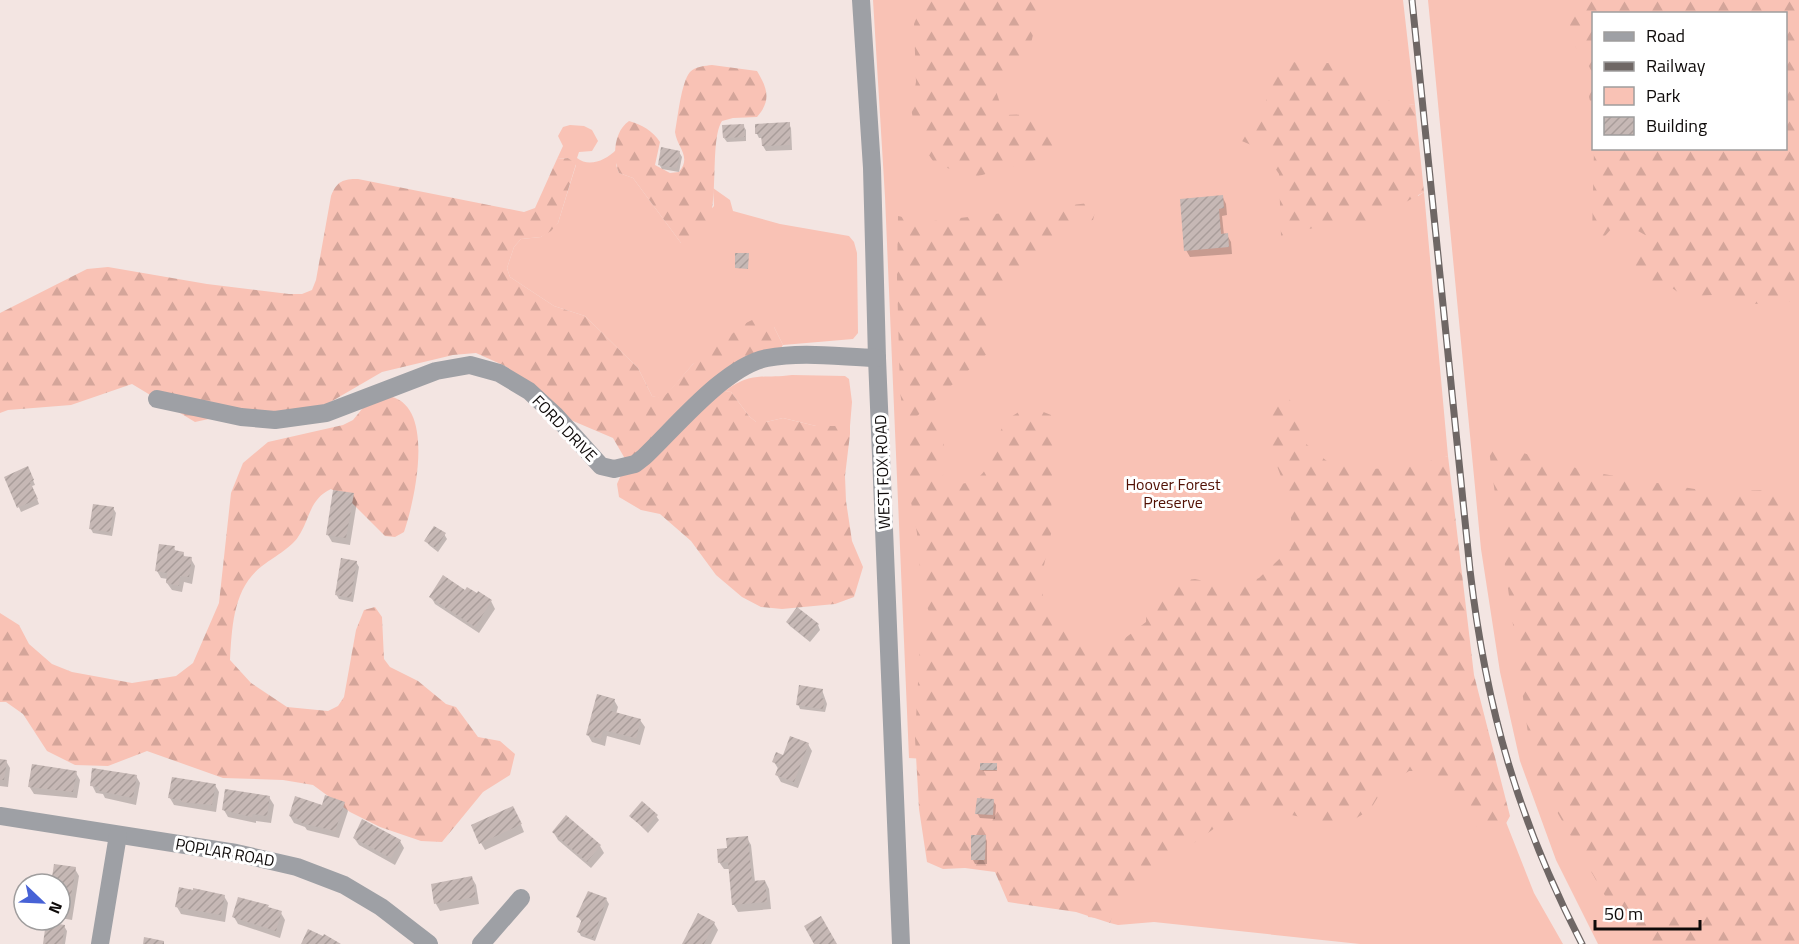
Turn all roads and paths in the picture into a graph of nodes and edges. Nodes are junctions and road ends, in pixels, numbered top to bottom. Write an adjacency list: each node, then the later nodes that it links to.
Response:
1 (861, 0): 2 (street, WEST FOX ROAD)
2 (877, 358): 3 (street, FORD DRIVE); 10 (street, WEST FOX ROAD)
3 (157, 399)
4 (0, 816): 5 (street, POPLAR ROAD)
5 (118, 835): 7 (street); 8 (street, POPLAR ROAD)
6 (521, 898): 9 (street)
7 (100, 944)
8 (429, 944)
9 (481, 944)
10 (901, 944)

